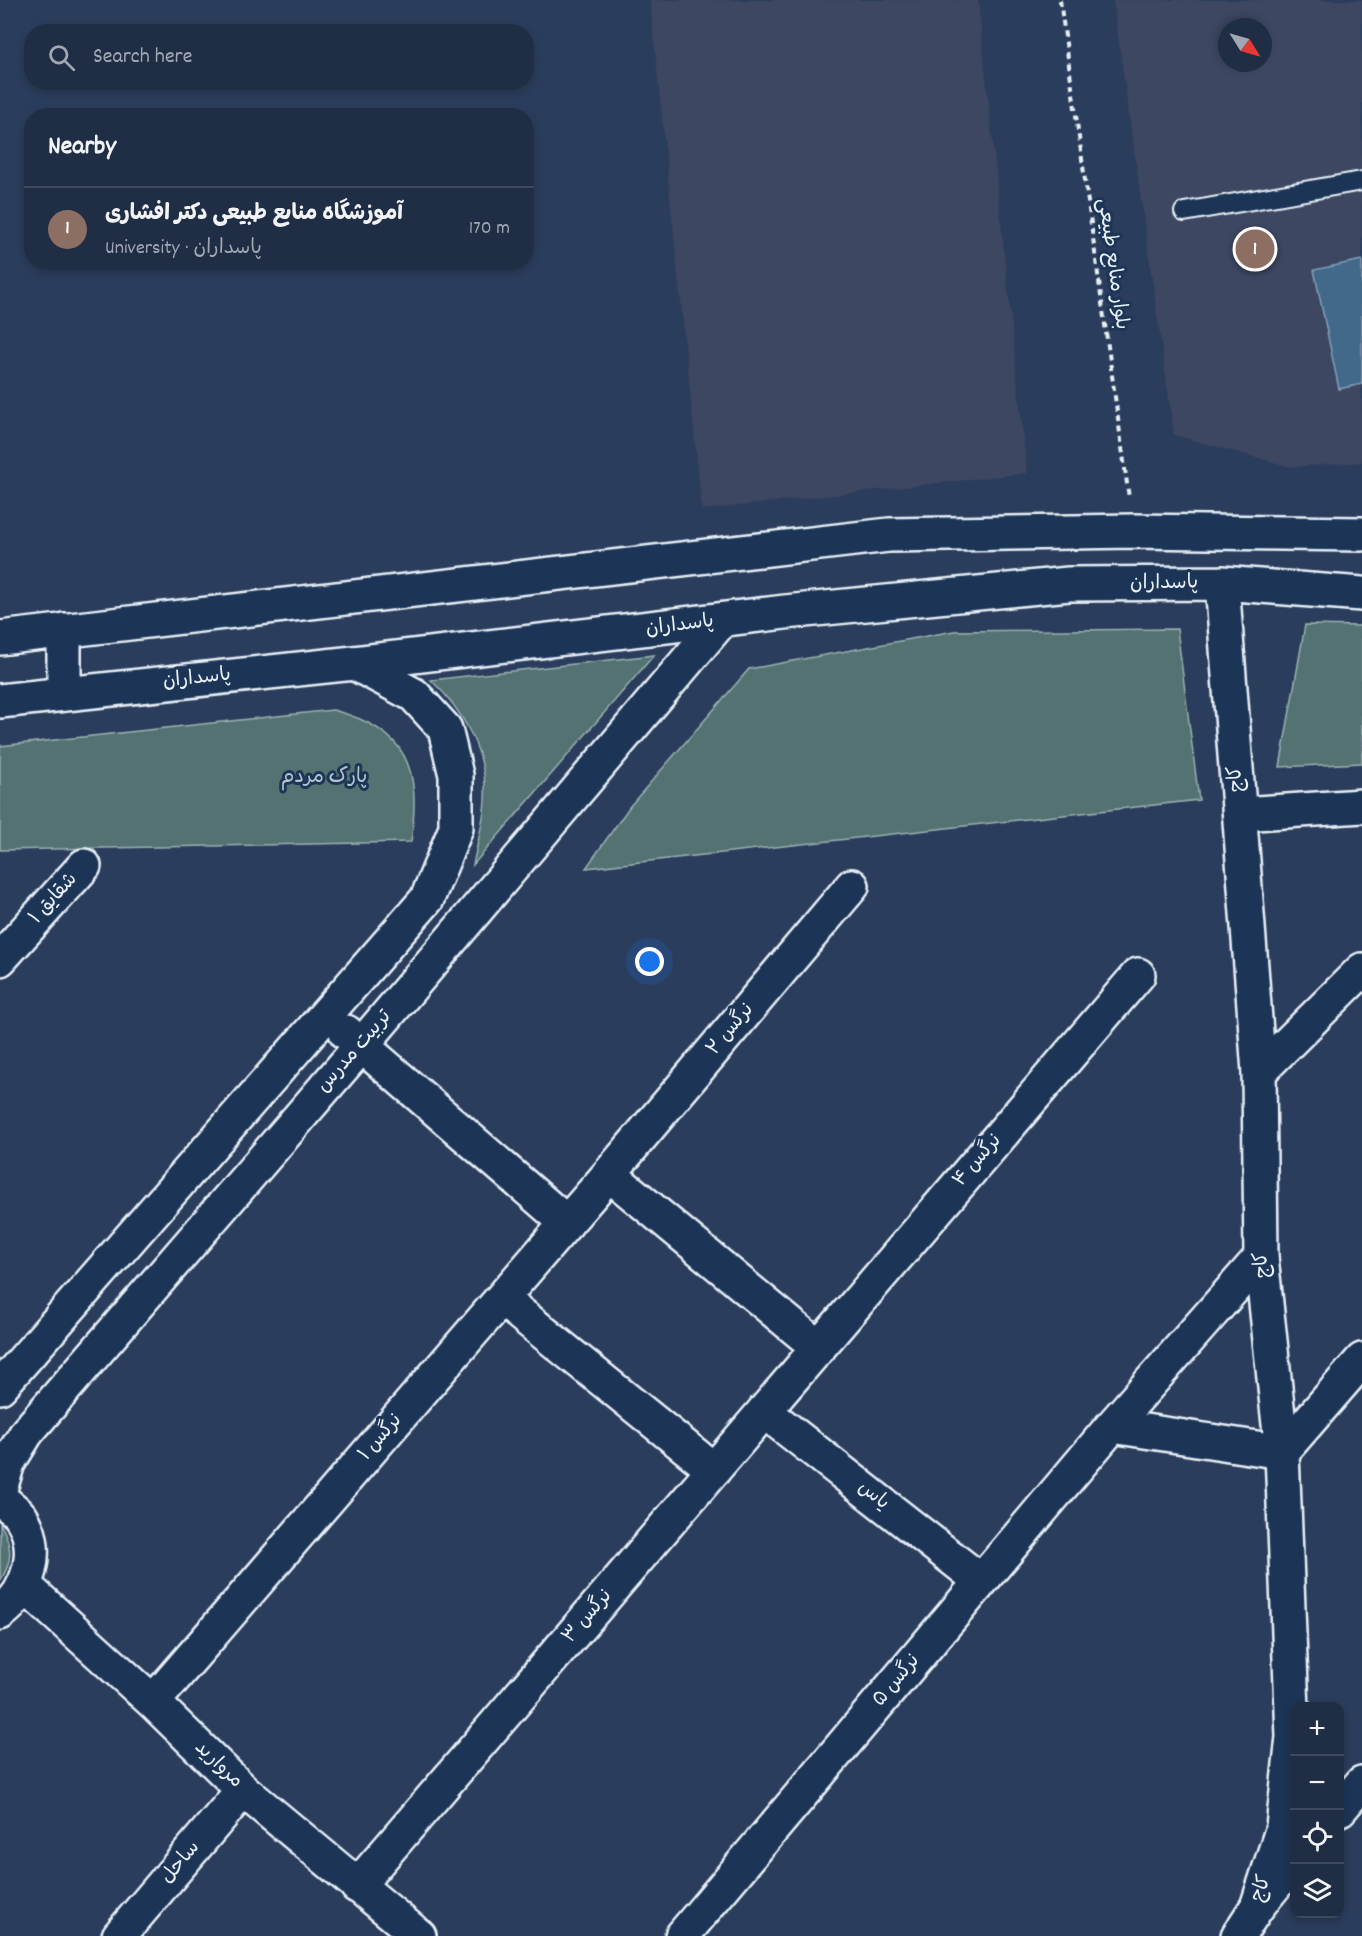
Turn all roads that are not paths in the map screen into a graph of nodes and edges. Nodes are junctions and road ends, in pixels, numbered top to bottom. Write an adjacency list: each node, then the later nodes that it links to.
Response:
1 (1362, 181): 2 (lane)
2 (1184, 212)
3 (1362, 534): 7 (street)
4 (1222, 583): 5 (street, پاسداران); 6 (street, پاسداران); 13 (street, کاج)
5 (1362, 594)
6 (721, 621): 9 (street, پاسداران); 20 (street, تربیت مدرس)
7 (64, 630): 8 (street); 10 (street)
8 (0, 638)
9 (354, 663): 10 (street, پاسداران); 19 (street)
10 (64, 693): 11 (street, پاسداران)
11 (0, 701)
12 (1362, 806): 13 (street)
13 (1240, 814): 21 (street, کاج)
14 (84, 866): 16 (street, شقایق ۱)
15 (852, 886): 22 (street, نرگس ۲)
16 (0, 959)
17 (1362, 970): 21 (street)
18 (1138, 975): 26 (street, نرگس ۴)
19 (325, 1014): 20 (street); 28 (street)
20 (361, 1046): 23 (street); 33 (street, تربیت مدرس)
21 (1259, 1072): 24 (street, کاج)
22 (609, 1174): 23 (street, نرگس ۱); 26 (street)
23 (567, 1222): 25 (street, نرگس ۱)
24 (1261, 1257): 30 (street, ۵ نرگس); 31 (street, کاج)
25 (502, 1299): 32 (street); 38 (street, نرگس ۱)
26 (819, 1348): 29 (street, نرگس ۳)
27 (1362, 1360): 31 (street)
28 (0, 1387)
29 (764, 1411): 32 (street, نرگس ۳); 35 (street, یاس)
30 (1112, 1426): 31 (street); 35 (street, ۵ نرگس)
31 (1282, 1452): 44 (street, کاج)
32 (714, 1470): 43 (street, نرگس ۳)
33 (0, 1489)
34 (0, 1498): 36 (street)
35 (981, 1581): 47 (street, ۵ نرگس)
36 (25, 1586): 37 (street); 38 (street, مروارید)
37 (0, 1613)
38 (153, 1702): 40 (street, مروارید)
39 (1362, 1783): 41 (street)
40 (243, 1790): 43 (street, مروارید); 45 (street, ساحل)
41 (1344, 1804)
42 (1292, 1864): 44 (street)
43 (357, 1886): 46 (street, مروارید)
44 (1257, 1906): 48 (street, کاج)
45 (119, 1936)
46 (419, 1936)
47 (682, 1936)
48 (1238, 1936)

